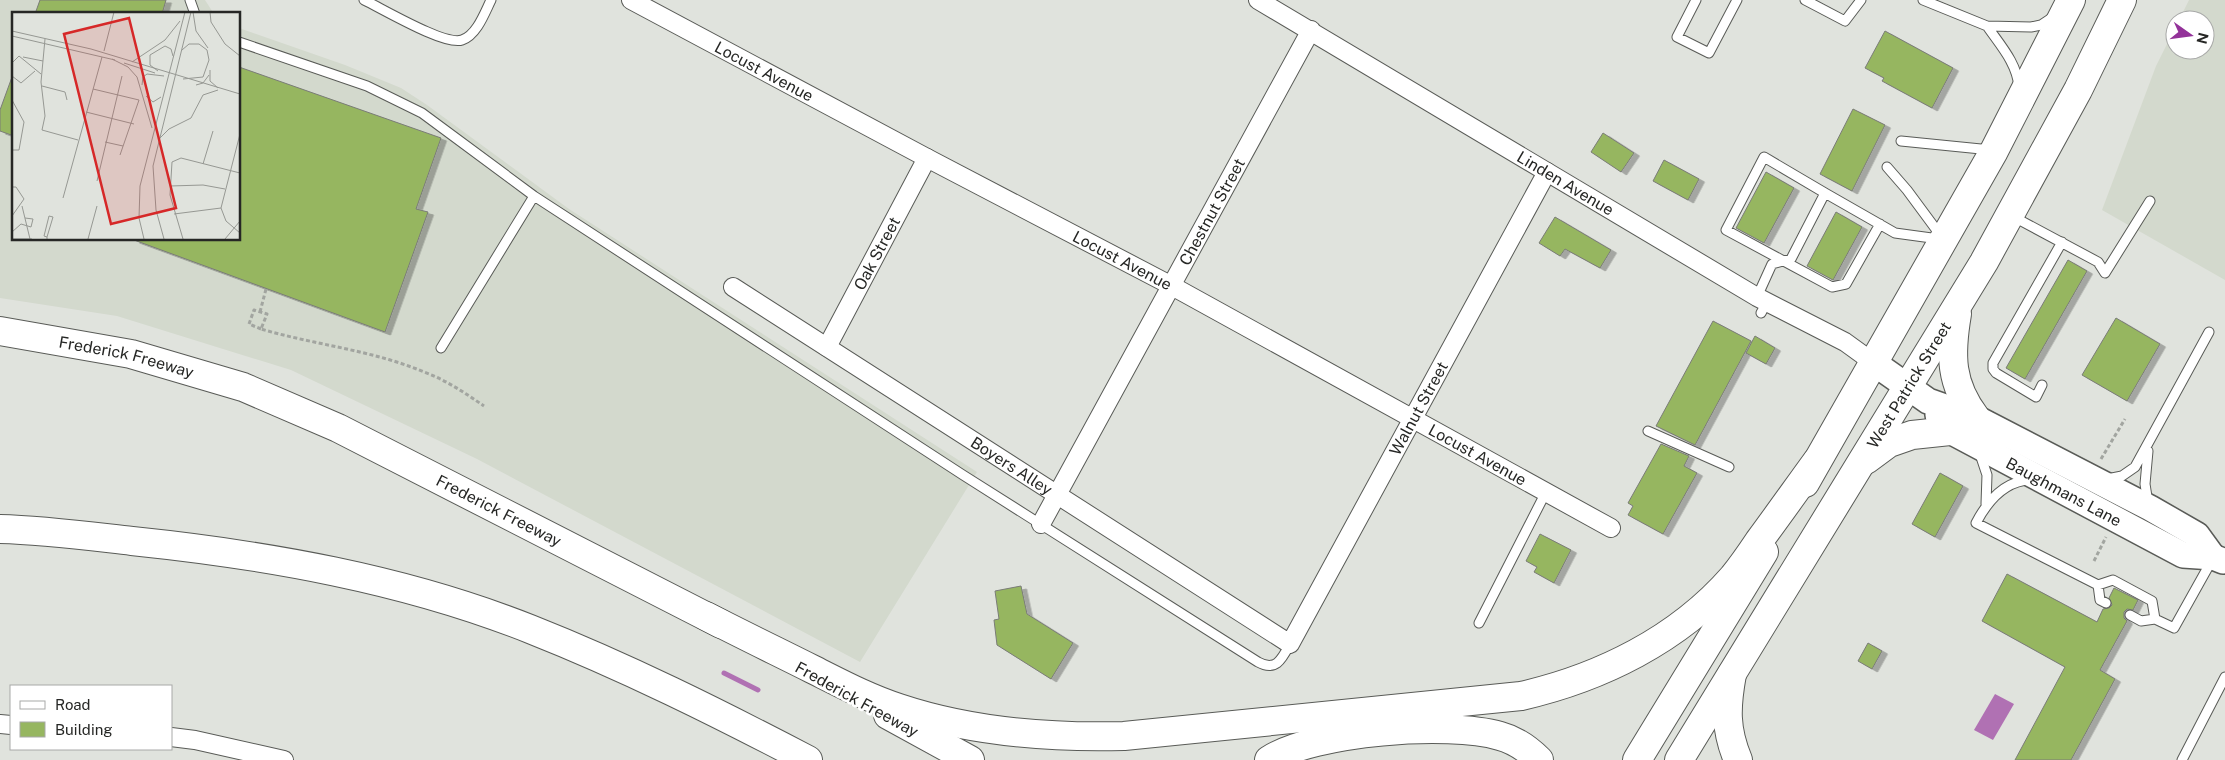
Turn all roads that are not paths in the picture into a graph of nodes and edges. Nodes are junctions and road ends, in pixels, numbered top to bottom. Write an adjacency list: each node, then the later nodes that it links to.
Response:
1 (190, 0): 13 (lane)
2 (364, 0): 3 (lane)
3 (491, 0)
4 (630, 0): 20 (street, Locust Avenue)
5 (1258, 0): 15 (street, Linden Avenue)
6 (1696, 0): 7 (lane)
7 (1737, 0)
8 (1805, 0): 9 (lane)
9 (1860, 0)
10 (1923, 0): 14 (lane)
11 (2122, 0): 26 (main road, West Patrick Street)
12 (2069, 4): 14 (lane); 17 (main road)
13 (194, 12)
14 (1987, 26): 17 (lane)
15 (1312, 30): 22 (street, Linden Avenue); 31 (street, Chestnut Street)
16 (240, 42): 24 (lane)
17 (2020, 101): 19 (main road)
18 (1901, 141): 19 (lane)
19 (1994, 151): 28 (main road)
20 (927, 158): 31 (street, Locust Avenue); 37 (street, Oak Street)
21 (1887, 167): 28 (lane)
22 (1547, 172): 34 (street, Linden Avenue); 42 (street, Walnut Street)
23 (1825, 193): 27 (lane); 30 (lane); 30 (lane)
24 (534, 196): 38 (lane); 56 (lane)
25 (2150, 201): 29 (lane)
26 (2010, 215): 29 (lane); 33 (main road, West Patrick Street)
27 (1880, 224): 28 (lane); 30 (lane)
28 (1944, 240): 39 (main road)
29 (2062, 242): 40 (lane)
30 (1782, 262): 34 (lane)
31 (1172, 286): 42 (street, Locust Avenue); 53 (street, Chestnut Street)
32 (733, 287): 37 (street, Boyers Alley)
33 (1959, 303): 41 (main road, West Patrick Street); 45 (main road)
34 (1762, 304): 39 (street, Linden Avenue)
35 (0, 331): 62 (main road, Frederick Freeway)
36 (2209, 332): 46 (lane)
37 (826, 347): 53 (street, Boyers Alley)
38 (441, 348)
39 (1874, 363): 41 (main road, Baughmans Lane); 47 (main road)
40 (2042, 385)
41 (1918, 394): 44 (main road, Baughmans Lane); 45 (main road, Baughmans Lane); 48 (main road, West Patrick Street)
42 (1412, 418): 52 (street, Locust Avenue); 66 (street, Walnut Street)
43 (1648, 431): 49 (lane)
44 (1950, 431): 45 (main road, Baughmans Lane); 48 (main road)
45 (1976, 432): 50 (main road, Baughmans Lane); 51 (main road, Baughmans Lane); 54 (lane)
46 (2149, 444): 50 (lane); 55 (lane)
47 (1817, 461): 62 (main road); 77 (main road)
48 (1860, 464): 67 (main road, West Patrick Street)
49 (1729, 467)
50 (2098, 470): 55 (main road, Baughmans Lane)
51 (2047, 483): 54 (lane); 59 (main road, Baughmans Lane)
52 (1546, 492): 57 (street, Locust Avenue); 65 (lane)
53 (1058, 495): 56 (street, Chestnut Street); 66 (street, Boyers Alley)
54 (1986, 504): 60 (lane)
55 (2150, 508): 59 (main road, Baughmans Lane)
56 (1041, 524): 66 (lane)
57 (1611, 528)
58 (0, 529): 70 (main road)
59 (2219, 560): 64 (lane)
60 (2098, 585): 61 (lane); 64 (lane)
61 (2106, 603)
62 (706, 616): 74 (main road, Frederick Freeway)
63 (2130, 616): 64 (lane)
64 (2155, 618)
65 (1479, 623)
66 (1290, 644)
67 (1732, 674): 78 (main road, West Patrick Street); 79 (main road)
68 (2225, 677): 80 (lane)
69 (172, 737): 71 (street)
70 (786, 752): 73 (main road)
71 (253, 757): 72 (street)
72 (284, 760)
73 (808, 760)
74 (970, 760)
75 (1268, 760): 76 (main road)
76 (1539, 760)
77 (1637, 760)
78 (1679, 760)
79 (1738, 760)
80 (2182, 760)

